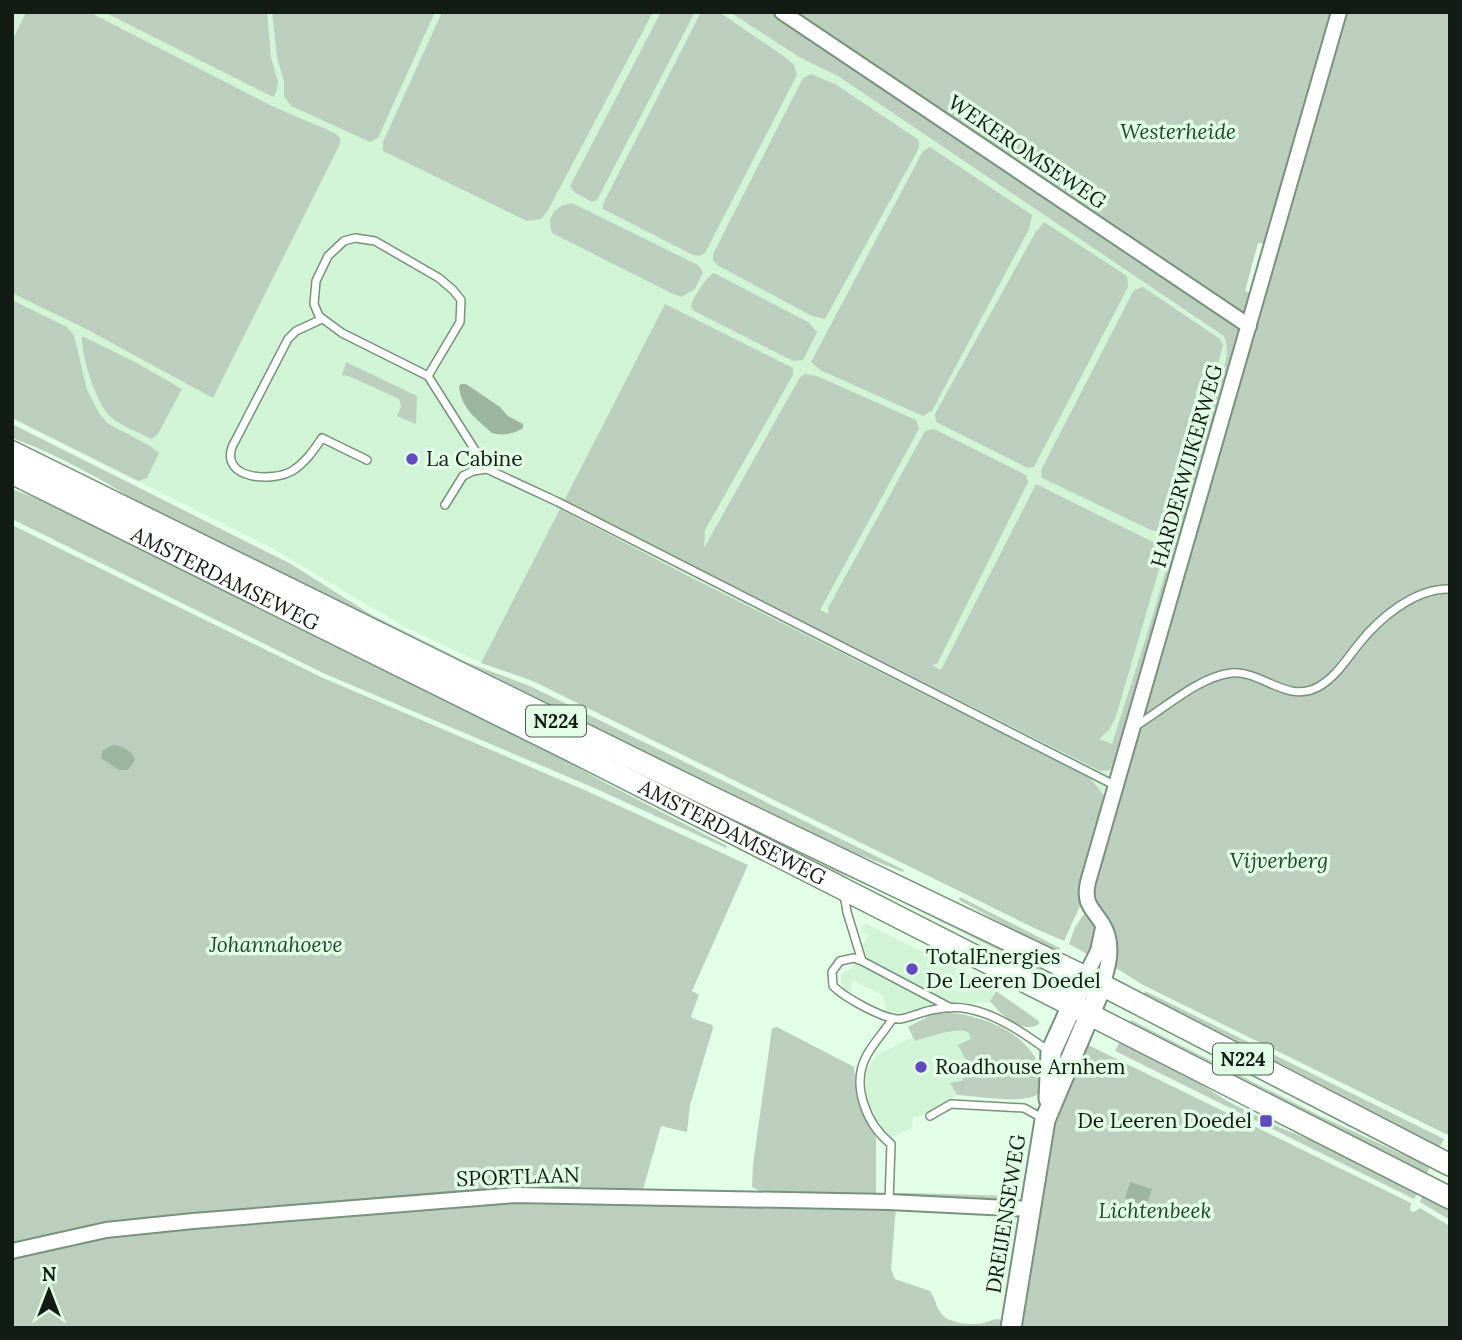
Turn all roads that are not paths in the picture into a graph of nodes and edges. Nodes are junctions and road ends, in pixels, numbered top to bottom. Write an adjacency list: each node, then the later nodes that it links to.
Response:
1 (782, 12): 4 (street, WEKEROMSEWEG)
2 (1339, 12): 4 (street, HARDERWIJKERWEG)
3 (322, 319): 5 (lane); 5 (lane); 7 (lane)
4 (1249, 326): 12 (street, HARDERWIJKERWEG)
5 (428, 376): 8 (lane)
6 (12, 452): 16 (main road, AMSTERDAMSEWEG / N224)
7 (367, 460)
8 (487, 469): 10 (lane); 13 (lane)
9 (12, 473): 14 (main road, AMSTERDAMSEWEG / N224)
10 (445, 505)
11 (1450, 589): 12 (lane)
12 (1132, 728): 13 (street, HARDERWIJKERWEG)
13 (1116, 786): 16 (street, HARDERWIJKERWEG)
14 (844, 890): 15 (lane); 17 (main road, AMSTERDAMSEWEG / N224)
15 (862, 961): 18 (lane); 20 (lane)
16 (1094, 981): 17 (main road, DREIJENSEWEG); 19 (main road, DREIJENSEWEG); 25 (main road, AMSTERDAMSEWEG / N224)
17 (1072, 1005): 19 (main road, AMSTERDAMSEWEG / N224); 21 (main road, DREIJENSEWEG)
18 (951, 1008): 20 (lane); 21 (lane)
19 (1091, 1014): 22 (main road, DREIJENSEWEG); 26 (main road, AMSTERDAMSEWEG / N224)
20 (893, 1018): 27 (lane)
21 (1051, 1052): 22 (lane); 23 (main road, DREIJENSEWEG)
22 (1069, 1063): 23 (main road, DREIJENSEWEG)
23 (1047, 1113): 24 (lane); 28 (main road, DREIJENSEWEG)
24 (930, 1116)
25 (1450, 1165)
26 (1450, 1198)
27 (889, 1202): 28 (street, SPORTLAAN); 29 (street, SPORTLAAN)
28 (1029, 1209): 30 (main road, DREIJENSEWEG)
29 (12, 1251)
30 (1011, 1328)

